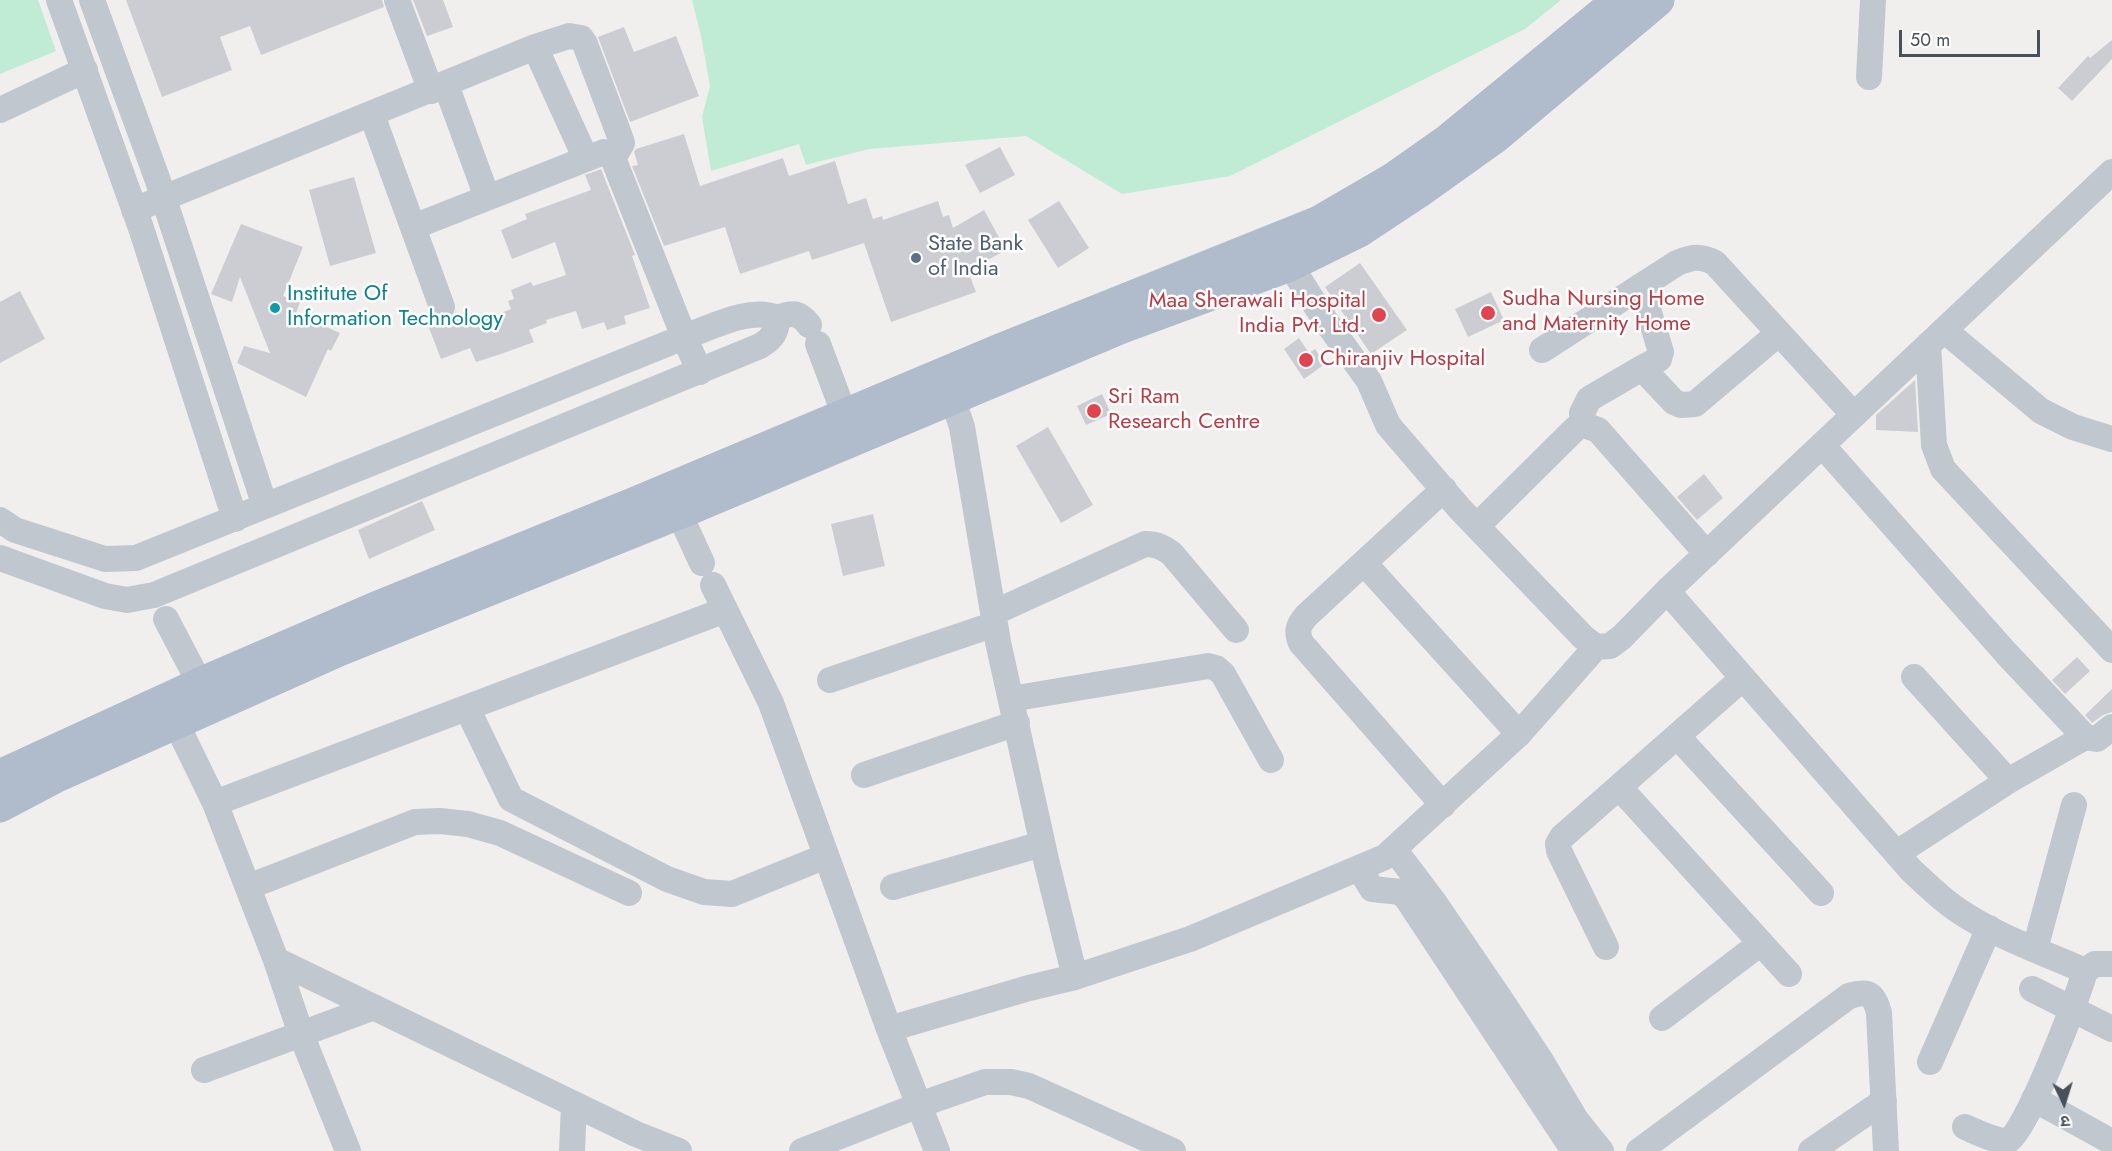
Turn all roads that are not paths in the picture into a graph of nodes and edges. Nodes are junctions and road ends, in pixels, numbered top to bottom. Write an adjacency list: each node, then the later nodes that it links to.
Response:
1 (59, 0): 8 (street)
2 (92, 0): 17 (street)
3 (397, 0): 10 (street)
4 (1619, 0): 30 (main road)
5 (1659, 0): 20 (main road)
6 (1874, 0): 9 (street)
7 (535, 47): 10 (street); 13 (street); 14 (street)
8 (85, 70): 11 (street); 18 (street)
9 (1869, 77)
10 (438, 88): 12 (street); 16 (street)
11 (0, 110)
12 (372, 115): 17 (street); 19 (street)
13 (586, 159): 14 (street); 16 (street)
14 (613, 159): 25 (street)
15 (2112, 172): 26 (street)
16 (487, 197): 19 (street)
17 (164, 199): 18 (street); 37 (street)
18 (134, 210): 37 (street)
19 (413, 227): 22 (street)
20 (1290, 265): 30 (main road); 36 (street)
21 (1641, 286): 24 (street); 27 (street); 28 (street)
22 (442, 307)
23 (777, 318): 25 (street); 29 (street); 32 (street)
24 (1779, 333): 28 (street); 31 (street)
25 (684, 337): 29 (street); 37 (street)
26 (1936, 338): 31 (street); 34 (street); 52 (street)
27 (1542, 350)
28 (1642, 368): 33 (street)
29 (700, 372): 41 (street)
30 (948, 386): 32 (main road); 38 (main road); 49 (street)
31 (1854, 415): 35 (street)
32 (845, 416): 56 (main road)
33 (1584, 425): 40 (street); 42 (street)
34 (2112, 439)
35 (1822, 445): 42 (street); 63 (street)
36 (1444, 489): 40 (street); 45 (street)
37 (249, 513): 41 (street); 44 (street)
38 (679, 513): 48 (street); 56 (main road)
39 (0, 520): 44 (street)
40 (1477, 526): 51 (street)
41 (263, 549): 47 (street)
42 (1707, 554): 46 (street)
43 (0, 558): 47 (street)
44 (136, 558): 47 (street)
45 (1364, 562): 61 (street); 70 (street)
46 (1667, 591): 51 (street); 54 (street)
47 (160, 607): 56 (street)
48 (725, 610): 57 (street); 76 (street)
49 (994, 618): 50 (street); 55 (street); 58 (street)
50 (1236, 630)
51 (1596, 647): 61 (street)
52 (2112, 650)
53 (1914, 677): 67 (street)
54 (1743, 678): 62 (street); 75 (street)
55 (830, 680)
56 (206, 695): 59 (main road); 66 (main road)
57 (467, 708): 69 (street); 76 (street)
58 (1014, 711): 64 (street); 65 (street); 73 (street)
59 (176, 723): 69 (street); 71 (main road)
60 (2112, 727): 63 (street)
61 (1519, 734): 70 (street)
62 (1677, 736): 68 (street); 81 (street)
63 (2085, 737): 67 (street)
64 (1271, 760)
65 (864, 775)
66 (0, 777)
67 (2008, 781): 75 (street)
68 (1619, 787): 83 (street); 84 (street)
69 (215, 803): 78 (street)
70 (1443, 805): 74 (street)
71 (0, 806)
72 (2074, 806): 85 (street)
73 (1042, 844): 79 (street); 90 (street)
74 (1394, 849): 77 (street); 113 (street)
75 (1897, 853): 82 (street)
76 (826, 856): 95 (street)
77 (1359, 868): 90 (street); 112 (street)
78 (248, 887): 80 (street); 86 (street)
79 (893, 887)
80 (629, 893)
81 (1821, 893)
82 (1989, 928): 85 (street); 98 (street)
83 (1761, 944): 89 (street); 94 (street)
84 (1606, 947)
85 (2035, 949): 88 (street)
86 (276, 960): 92 (street); 97 (street)
87 (2112, 964): 88 (street)
88 (2085, 971): 93 (street)
89 (1789, 974)
90 (1074, 977): 95 (street)
91 (2032, 988): 93 (street)
92 (374, 1007): 97 (street); 102 (street)
93 (2073, 1010): 96 (street); 100 (street)
94 (1662, 1018)
95 (889, 1029): 103 (street)
96 (2112, 1029)
97 (301, 1034): 99 (street); 106 (street)
98 (1930, 1062)
99 (204, 1070)
100 (2034, 1099): 104 (street); 105 (street)
101 (1884, 1101): 114 (street); 115 (street); 116 (street)
102 (574, 1104): 107 (street); 108 (street)
103 (919, 1105): 109 (street); 110 (street); 111 (street)
104 (1965, 1127)
105 (2112, 1142)
106 (348, 1151)
107 (572, 1151)
108 (679, 1151)
109 (802, 1151)
110 (937, 1151)
111 (1173, 1151)
112 (1574, 1151)
113 (1601, 1151)
114 (1639, 1151)
115 (1811, 1151)
116 (1886, 1151)

